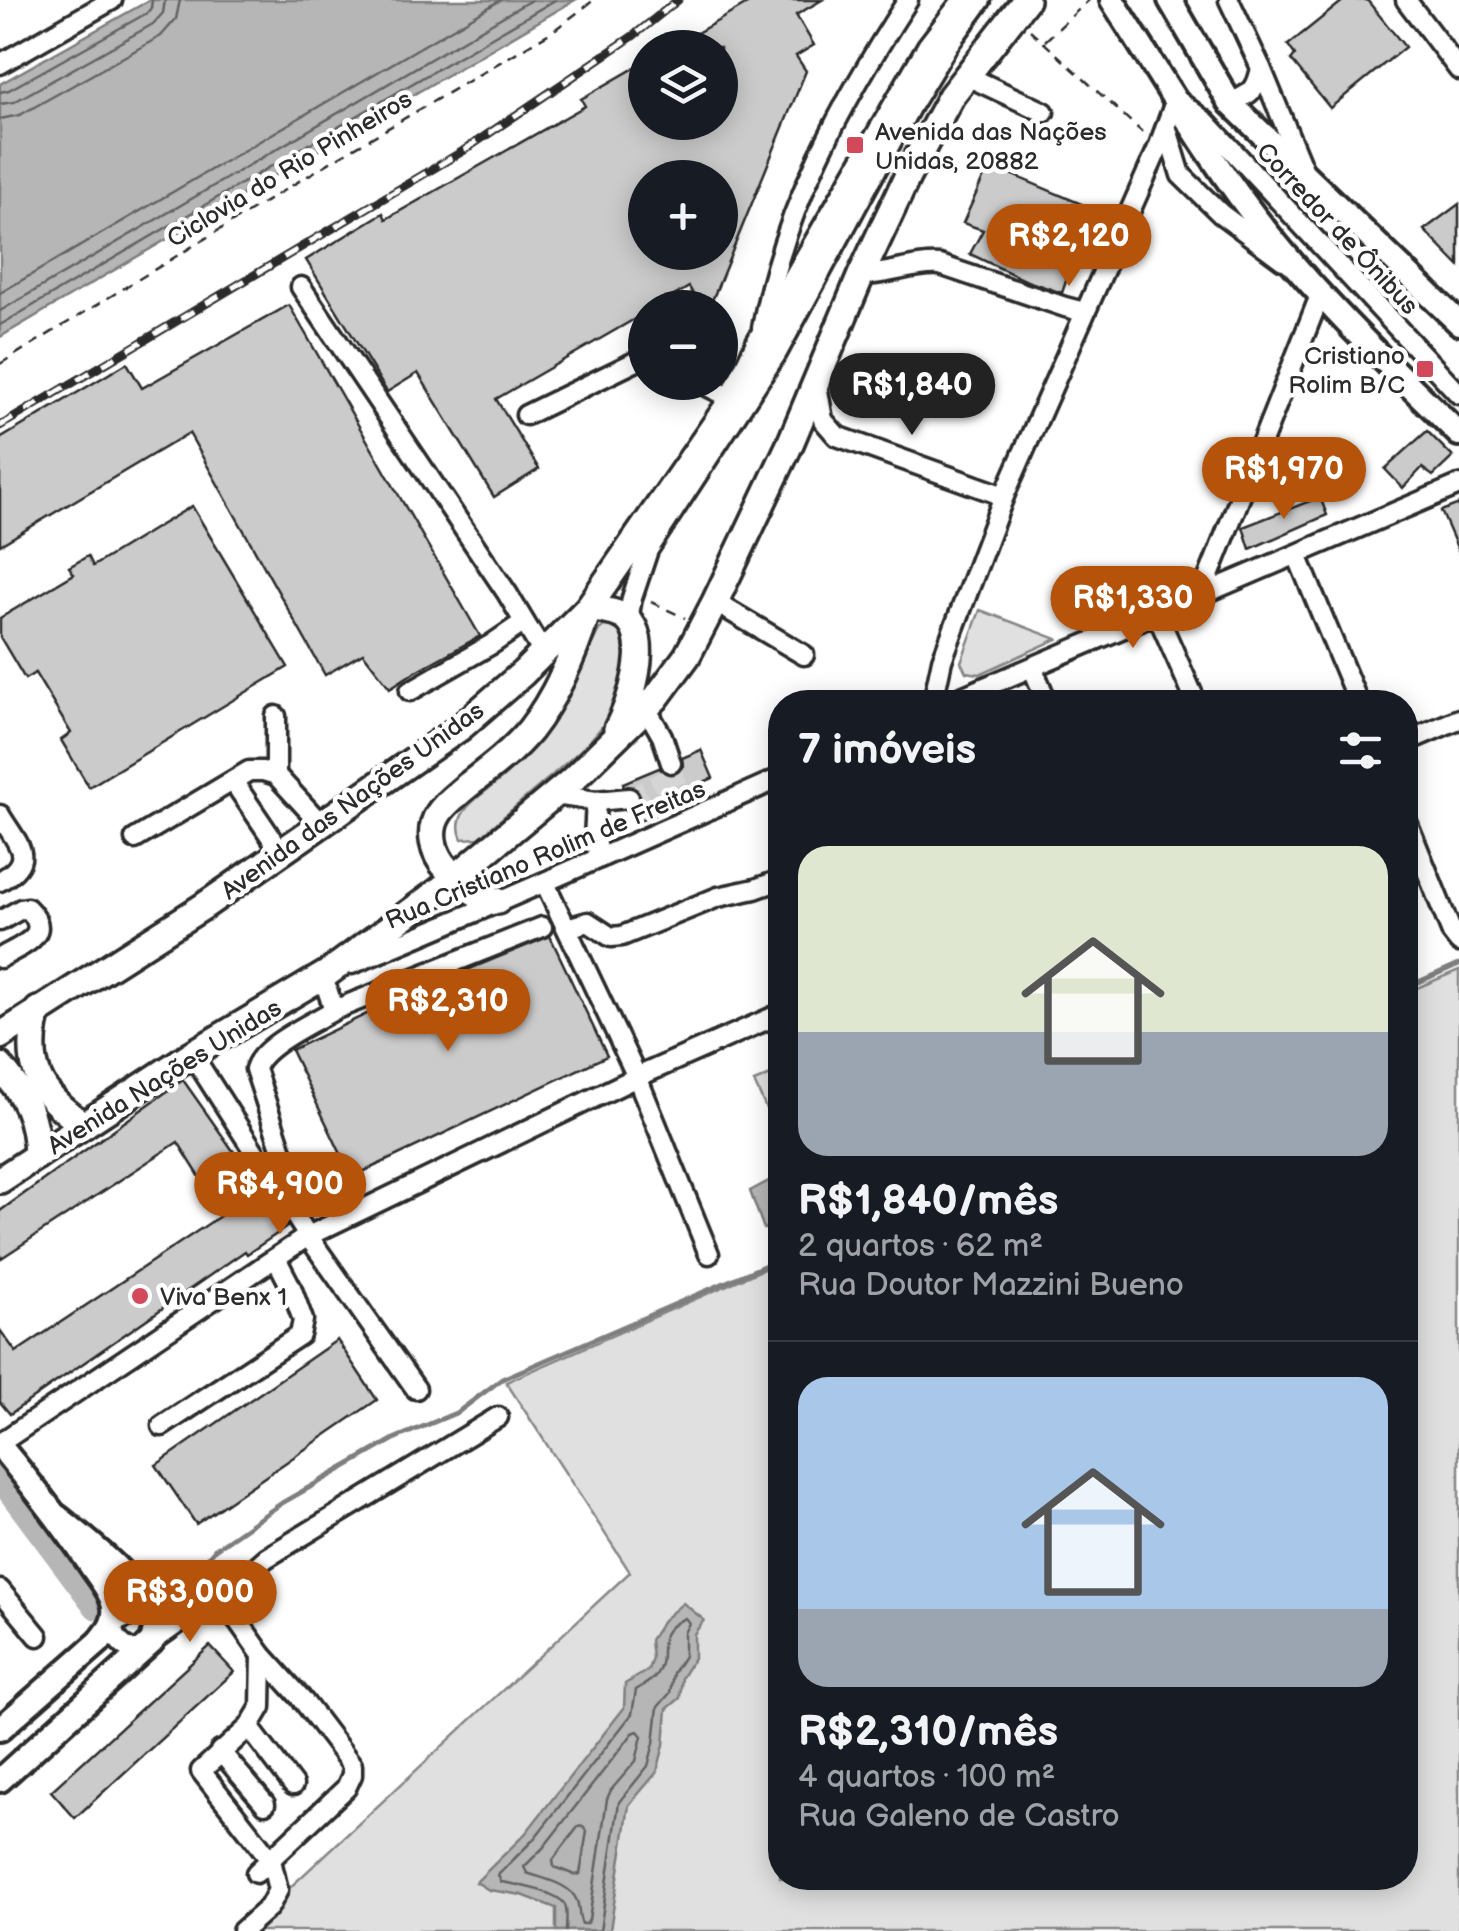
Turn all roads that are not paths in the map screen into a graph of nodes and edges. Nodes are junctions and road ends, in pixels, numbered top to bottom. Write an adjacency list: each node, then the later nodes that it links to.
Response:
1 (112, 0): 10 (street)
2 (908, 0): 25 (street)
3 (968, 0): 25 (highway, Avenida das Nações Unidas)
4 (981, 0): 39 (street)
5 (1112, 0): 14 (main road)
6 (1170, 0): 15 (main road)
7 (1228, 0): 11 (street)
8 (1406, 0): 12 (street)
9 (1020, 8): 13 (highway)
10 (0, 64)
11 (1261, 68): 15 (street); 18 (street)
12 (1459, 70)
13 (967, 76): 16 (street); 20 (highway)
14 (1176, 100): 17 (street); 19 (main road); 29 (street, Corredor de Ônibus)
15 (1230, 103): 18 (main road)
16 (1044, 112)
17 (1166, 126): 19 (street); 23 (street)
18 (1306, 178): 24 (main road)
19 (1301, 274): 22 (main road)
20 (860, 275): 23 (street); 27 (highway)
21 (301, 287): 41 (street)
22 (1320, 293): 32 (main road); 36 (street)
23 (1084, 312): 34 (street)
24 (1459, 323)
25 (759, 344): 28 (highway, Avenida das Nações Unidas)
26 (628, 365): 31 (street)
27 (816, 380): 34 (street); 37 (highway)
28 (738, 388)
29 (1459, 394)
30 (732, 400): 38 (highway, Avenida das Nações Unidas)
31 (526, 415)
32 (1459, 434)
33 (1459, 485): 35 (street)
34 (1004, 496): 45 (street)
35 (1297, 554): 36 (street); 49 (street)
36 (1202, 596): 40 (street)
37 (715, 602): 43 (street); 51 (highway)
38 (588, 608): 39 (highway); 42 (highway, Avenida das Nações Unidas); 69 (highway)
39 (630, 609): 55 (highway)
40 (1158, 614): 44 (street); 48 (street)
41 (524, 622): 42 (street); 50 (street)
42 (543, 653): 64 (highway, Avenida das Nações Unidas)
43 (804, 655)
44 (1033, 668): 46 (street); 47 (street)
45 (936, 690)
46 (979, 690)
47 (1042, 690)
48 (1191, 690)
49 (1353, 690)
50 (410, 691)
51 (646, 708): 55 (highway); 56 (street)
52 (276, 716): 57 (street)
53 (1459, 718): 54 (street)
54 (1418, 736)
55 (608, 746): 60 (highway)
56 (671, 763)
57 (276, 775): 58 (street); 64 (street)
58 (233, 781): 65 (street); 67 (street)
59 (768, 782): 68 (street, Rua Cristiano Rolim de Freitas)
60 (555, 795): 62 (street); 69 (highway)
61 (629, 798): 62 (street)
62 (596, 801): 68 (street)
63 (0, 815): 70 (street)
64 (321, 824): 67 (highway, Avenida das Nações Unidas)
65 (135, 839)
66 (1418, 849): 77 (street)
67 (281, 852): 80 (highway, Avenida das Nações Unidas)
68 (600, 858): 71 (street, Rua Cristiano Rolim de Freitas)
69 (455, 878): 73 (highway); 79 (highway)
70 (0, 881)
71 (545, 883): 73 (street, Rua Cristiano Rolim de Freitas); 76 (street)
72 (768, 884): 76 (street)
73 (497, 901): 79 (street, Rua Cristiano Rolim de Freitas)
74 (0, 922): 78 (street)
75 (542, 927): 81 (street)
76 (567, 928): 86 (street)
77 (1459, 942)
78 (0, 958)
79 (325, 975): 81 (street); 84 (highway, Avenida Nações Unidas)
80 (38, 1010): 83 (highway, Avenida das Nações Unidas); 87 (highway)
81 (334, 1010): 89 (street)
82 (768, 1019): 86 (street)
83 (0, 1036)
84 (192, 1054): 87 (highway, Avenida Nações Unidas); 91 (street)
85 (0, 1066): 88 (highway)
86 (638, 1077): 91 (street); 92 (street)
87 (84, 1125): 88 (highway, Avenida Nações Unidas)
88 (37, 1156): 90 (highway, Avenida Nações Unidas)
89 (284, 1157)
90 (0, 1180)
91 (308, 1236): 93 (street); 94 (street)
92 (710, 1254)
93 (276, 1258): 96 (street); 97 (street)
94 (416, 1390)
95 (498, 1417): 100 (street)
96 (162, 1426)
97 (0, 1445): 98 (main road)
98 (58, 1517): 101 (main road); 102 (main road)
99 (0, 1590): 103 (street)
100 (209, 1603): 101 (street); 104 (street); 105 (street)
101 (150, 1610): 102 (street); 104 (main road)
102 (112, 1626): 104 (street); 107 (main road)
103 (38, 1636)
104 (148, 1647): 109 (main road)
105 (262, 1655): 106 (street); 112 (street)
106 (249, 1727): 108 (street); 110 (street)
107 (0, 1729)
108 (220, 1752): 111 (street); 112 (street)
109 (0, 1780)
110 (294, 1784)
111 (265, 1804)
112 (270, 1860): 113 (street); 114 (street)
113 (256, 1873)
114 (242, 1931)

